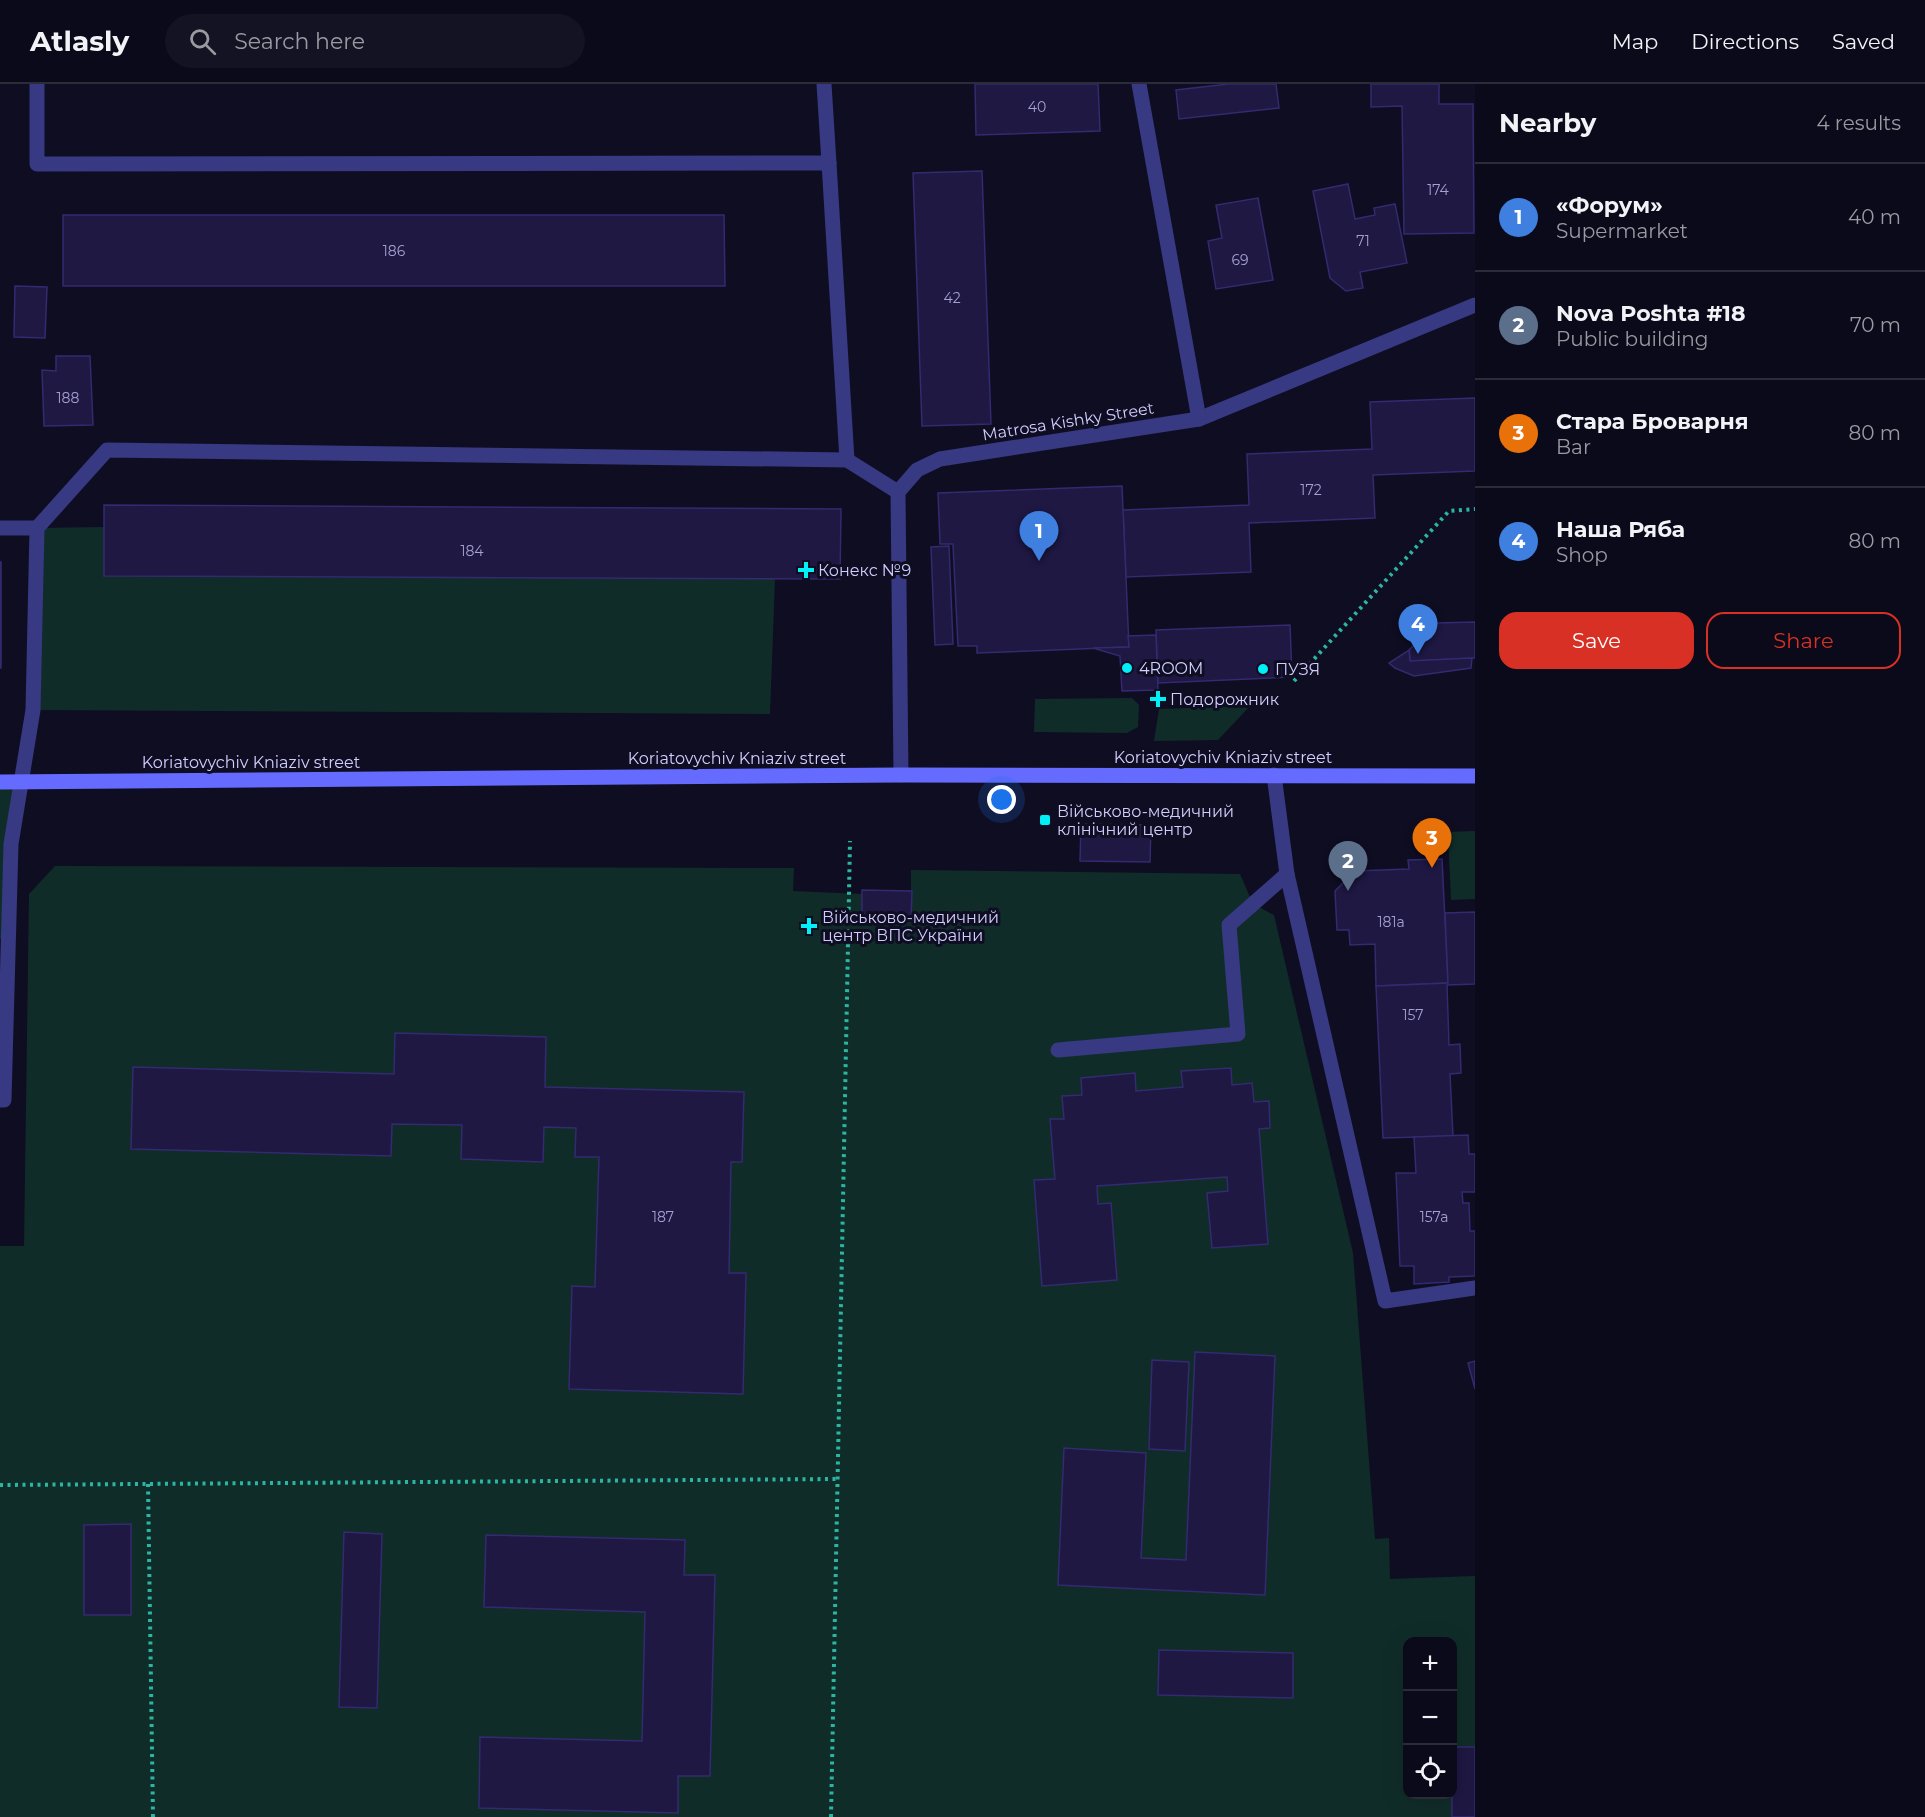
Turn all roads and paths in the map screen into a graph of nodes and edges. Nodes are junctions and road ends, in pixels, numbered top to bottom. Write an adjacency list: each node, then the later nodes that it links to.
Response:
1 (37, 84): 4 (street)
2 (824, 84): 4 (street)
3 (1139, 84): 6 (street)
4 (829, 163): 7 (street)
5 (1475, 305): 6 (street, Matrosa Kishky Street)
6 (1198, 420): 8 (street, Matrosa Kishky Street)
7 (847, 460): 8 (street); 11 (street)
8 (898, 492): 13 (street)
9 (1475, 510): 12 (path)
10 (0, 528): 11 (street)
11 (37, 528): 17 (street)
12 (1294, 681)
13 (901, 775): 14 (main road, Koriatovychiv Kniaziv street); 17 (main road, Koriatovychiv Kniaziv street)
14 (1274, 775): 15 (main road, Koriatovychiv Kniaziv street); 19 (street)
15 (1475, 776)
16 (0, 782): 17 (main road, Koriatovychiv Kniaziv street)
17 (21, 782): 21 (street)
18 (850, 841): 23 (path)
19 (1287, 874): 20 (street); 22 (street)
20 (1058, 1050)
21 (0, 1100)
22 (1475, 1288)
23 (837, 1479): 24 (path); 27 (path)
24 (148, 1484): 25 (path); 26 (path)
25 (0, 1485)
26 (153, 1817)
27 (831, 1817)

